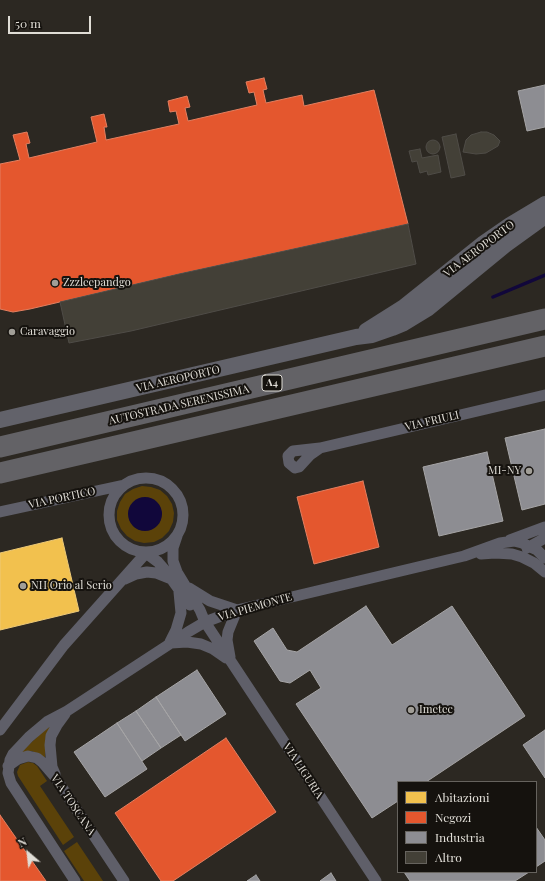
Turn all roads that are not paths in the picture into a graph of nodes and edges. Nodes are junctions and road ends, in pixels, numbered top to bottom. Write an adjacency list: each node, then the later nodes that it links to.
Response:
1 (545, 204): 4 (main road, VIA AEROPORTO)
2 (545, 216): 4 (main road, VIA AEROPORTO)
3 (545, 319): 8 (highway, AUTOSTRADA SERENISSIMA / A4)
4 (356, 337): 7 (main road, VIA AEROPORTO)
5 (545, 346): 10 (highway, A4)
6 (545, 395): 9 (street, VIA FRIULI)
7 (0, 420)
8 (0, 446)
9 (320, 448)
10 (0, 473)
11 (124, 485): 12 (street, VIA PORTICO); 14 (street); 18 (street)
12 (0, 512)
13 (545, 527): 16 (street)
14 (177, 536): 18 (street); 25 (street, VIA LIGURIA)
15 (545, 538): 17 (street)
16 (500, 543): 17 (street, VIA PIEMONTE); 20 (street, VIA PIEMONTE)
17 (531, 546): 19 (street); 21 (street, VIA PIEMONTE)
18 (146, 553): 23 (street, VIA LIGURIA); 24 (street)
19 (512, 554): 20 (street, VIA PIEMONTE); 22 (street, VIA PIEMONTE)
20 (464, 556): 26 (street, VIA PIEMONTE)
21 (545, 558)
22 (545, 572)
23 (171, 579): 24 (street); 25 (street, VIA LIGURIA)
24 (122, 581): 31 (street)
25 (182, 589): 26 (street, VIA LIGURIA); 27 (street, VIA LIGURIA); 28 (street, VIA LIGURIA)
26 (237, 610): 27 (street, VIA PIEMONTE); 29 (street, VIA LIGURIA)
27 (205, 622): 28 (street, VIA PIEMONTE); 29 (street, VIA LIGURIA)
28 (169, 643): 29 (street, VIA LIGURIA); 30 (street, VIA PIEMONTE)
29 (231, 661): 36 (street, VIA LIGURIA)
30 (67, 711): 32 (street, VIA PIEMONTE); 33 (street, VIA PIEMONTE)
31 (0, 730)
32 (8, 766): 33 (street, VIA TOSCANA); 34 (street)
33 (56, 777): 35 (street, VIA TOSCANA)
34 (75, 881)
35 (124, 881)
36 (376, 881)

